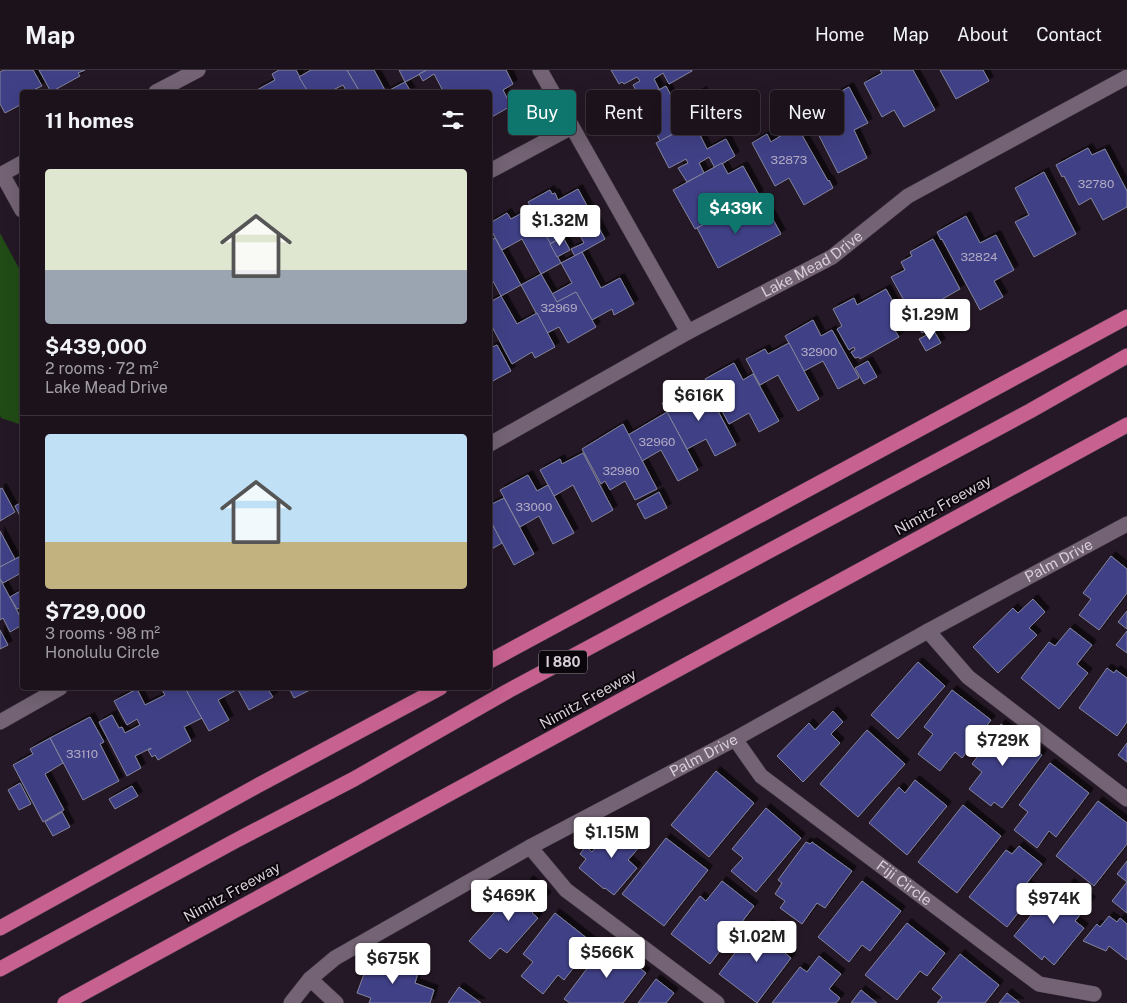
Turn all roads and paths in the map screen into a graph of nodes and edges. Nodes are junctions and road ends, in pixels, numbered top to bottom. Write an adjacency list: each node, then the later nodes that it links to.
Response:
1 (198, 70): 4 (street)
2 (540, 70): 5 (street)
3 (1127, 77): 12 (street, Lake Mead Drive)
4 (160, 90)
5 (551, 90)
6 (576, 134): 12 (street)
7 (557, 135): 9 (street)
8 (20, 164): 10 (street)
9 (492, 170)
10 (20, 206)
11 (1127, 317): 18 (highway, I 880)
12 (688, 332): 15 (street, Lake Mead Drive)
13 (1127, 356): 26 (highway, I 880)
14 (1127, 425): 29 (highway, Nimitz Freeway)
15 (492, 443)
16 (1127, 524): 17 (street, Palm Drive)
17 (928, 632): 22 (street, Palm Drive); 23 (street)
18 (492, 659)
19 (56, 690): 21 (street)
20 (436, 690): 25 (highway)
21 (0, 722)
22 (735, 738): 24 (street, Palm Drive); 28 (street, Fiji Circle)
23 (1127, 798)
24 (530, 847): 27 (street, Palm Drive); 32 (street)
25 (0, 928)
26 (0, 969)
27 (310, 979): 30 (street, Palm Drive); 31 (street)
28 (1094, 994)
29 (65, 1003)
30 (292, 1003)
31 (336, 1003)
32 (717, 1003)

